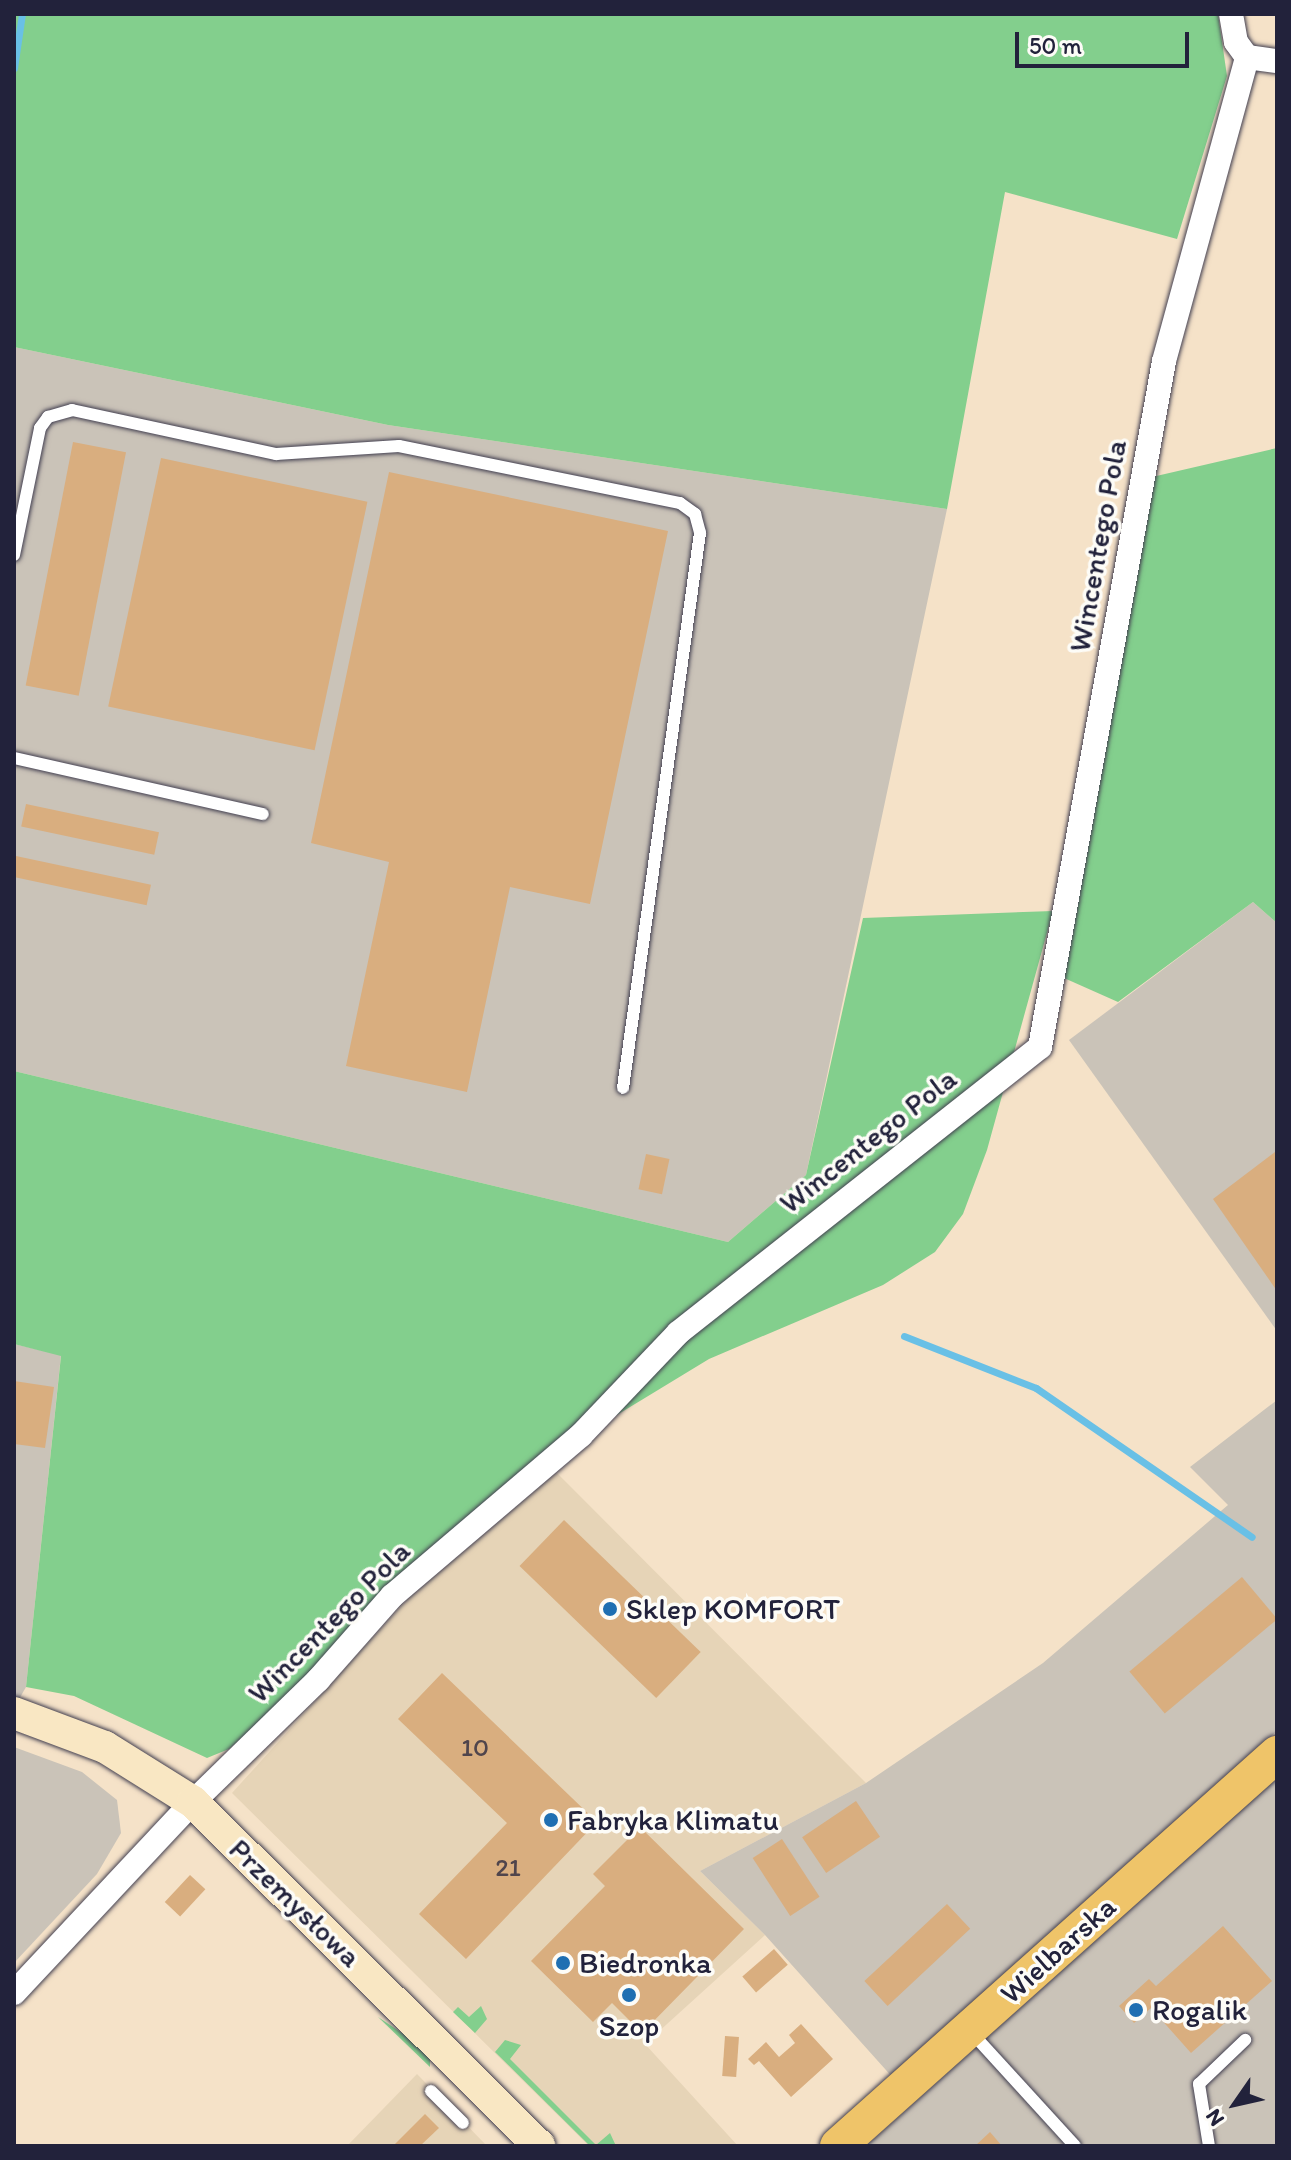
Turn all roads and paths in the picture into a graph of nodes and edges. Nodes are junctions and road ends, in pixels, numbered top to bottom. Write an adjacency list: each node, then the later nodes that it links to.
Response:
1 (1231, 14): 2 (street)
2 (1247, 57): 3 (street); 10 (street, Wincentego Pola)
3 (1277, 61)
4 (14, 555): 7 (lane)
5 (14, 758): 6 (lane)
6 (263, 814)
7 (623, 1088)
8 (14, 1713): 10 (street, Przemysłowa)
9 (1277, 1754): 12 (main road, Wielbarska)
10 (193, 1802): 11 (street, Wincentego Pola); 16 (street, Przemysłowa)
11 (14, 1993)
12 (969, 2029): 17 (main road, Wielbarska); 18 (lane)
13 (1245, 2040): 19 (lane)
14 (431, 2091): 15 (lane)
15 (463, 2123)
16 (539, 2146)
17 (838, 2146)
18 (1075, 2146)
19 (1209, 2146)

